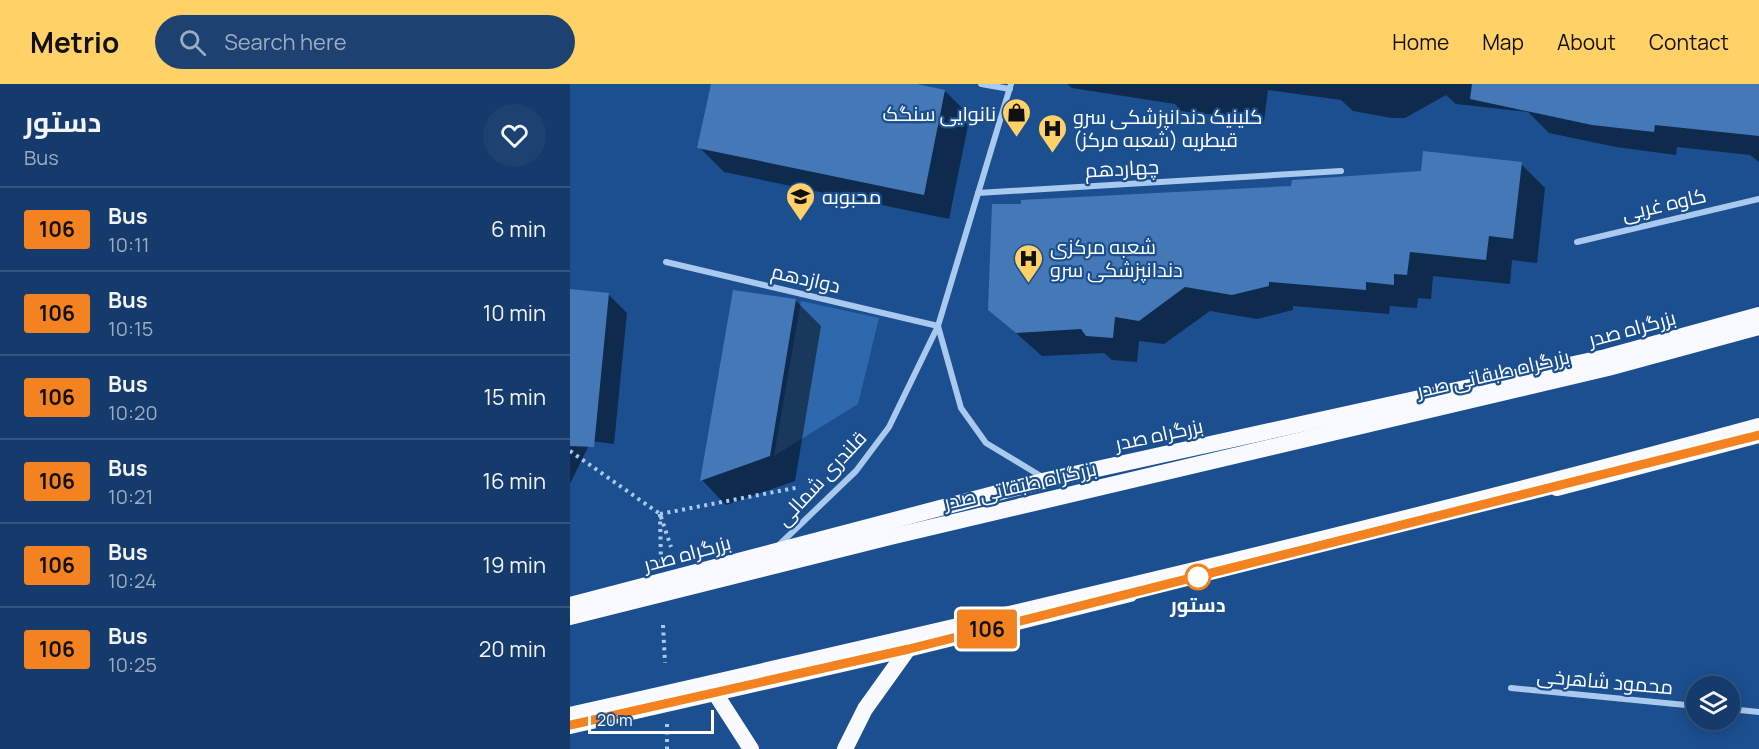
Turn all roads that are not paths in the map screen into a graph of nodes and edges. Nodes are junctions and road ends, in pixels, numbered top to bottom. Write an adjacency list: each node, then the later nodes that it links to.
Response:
1 (981, 84): 2 (street)
2 (1011, 86): 4 (street, قلندری شمالی)
3 (1341, 171): 4 (street, چهاردهم)
4 (978, 193): 9 (street, قلندری شمالی)
5 (1759, 199): 6 (street, کاوه غربی)
6 (1577, 242)
7 (666, 261): 9 (street, دوازدهم)
8 (1759, 315): 13 (highway, بزرگراه صدر)
9 (938, 326): 13 (street); 14 (street, قلندری شمالی)
10 (1759, 327): 16 (highway, بزرگراه طبقاتی صدر, bridge)
11 (1759, 426): 23 (highway, bridge)
12 (1759, 435): 17 (highway)
13 (1047, 480): 14 (highway, بزرگراه صدر)
14 (771, 553): 15 (highway, بزرگراه صدر)
15 (570, 605)
16 (570, 617)
17 (909, 649): 19 (highway); 26 (highway)
18 (1511, 688): 20 (street, محمود شاهرخی)
19 (716, 693): 24 (highway); 25 (highway)
20 (1686, 705)
21 (1740, 710): 22 (street)
22 (1759, 712)
23 (570, 715)
24 (570, 726)
25 (752, 749)
26 (845, 749)

